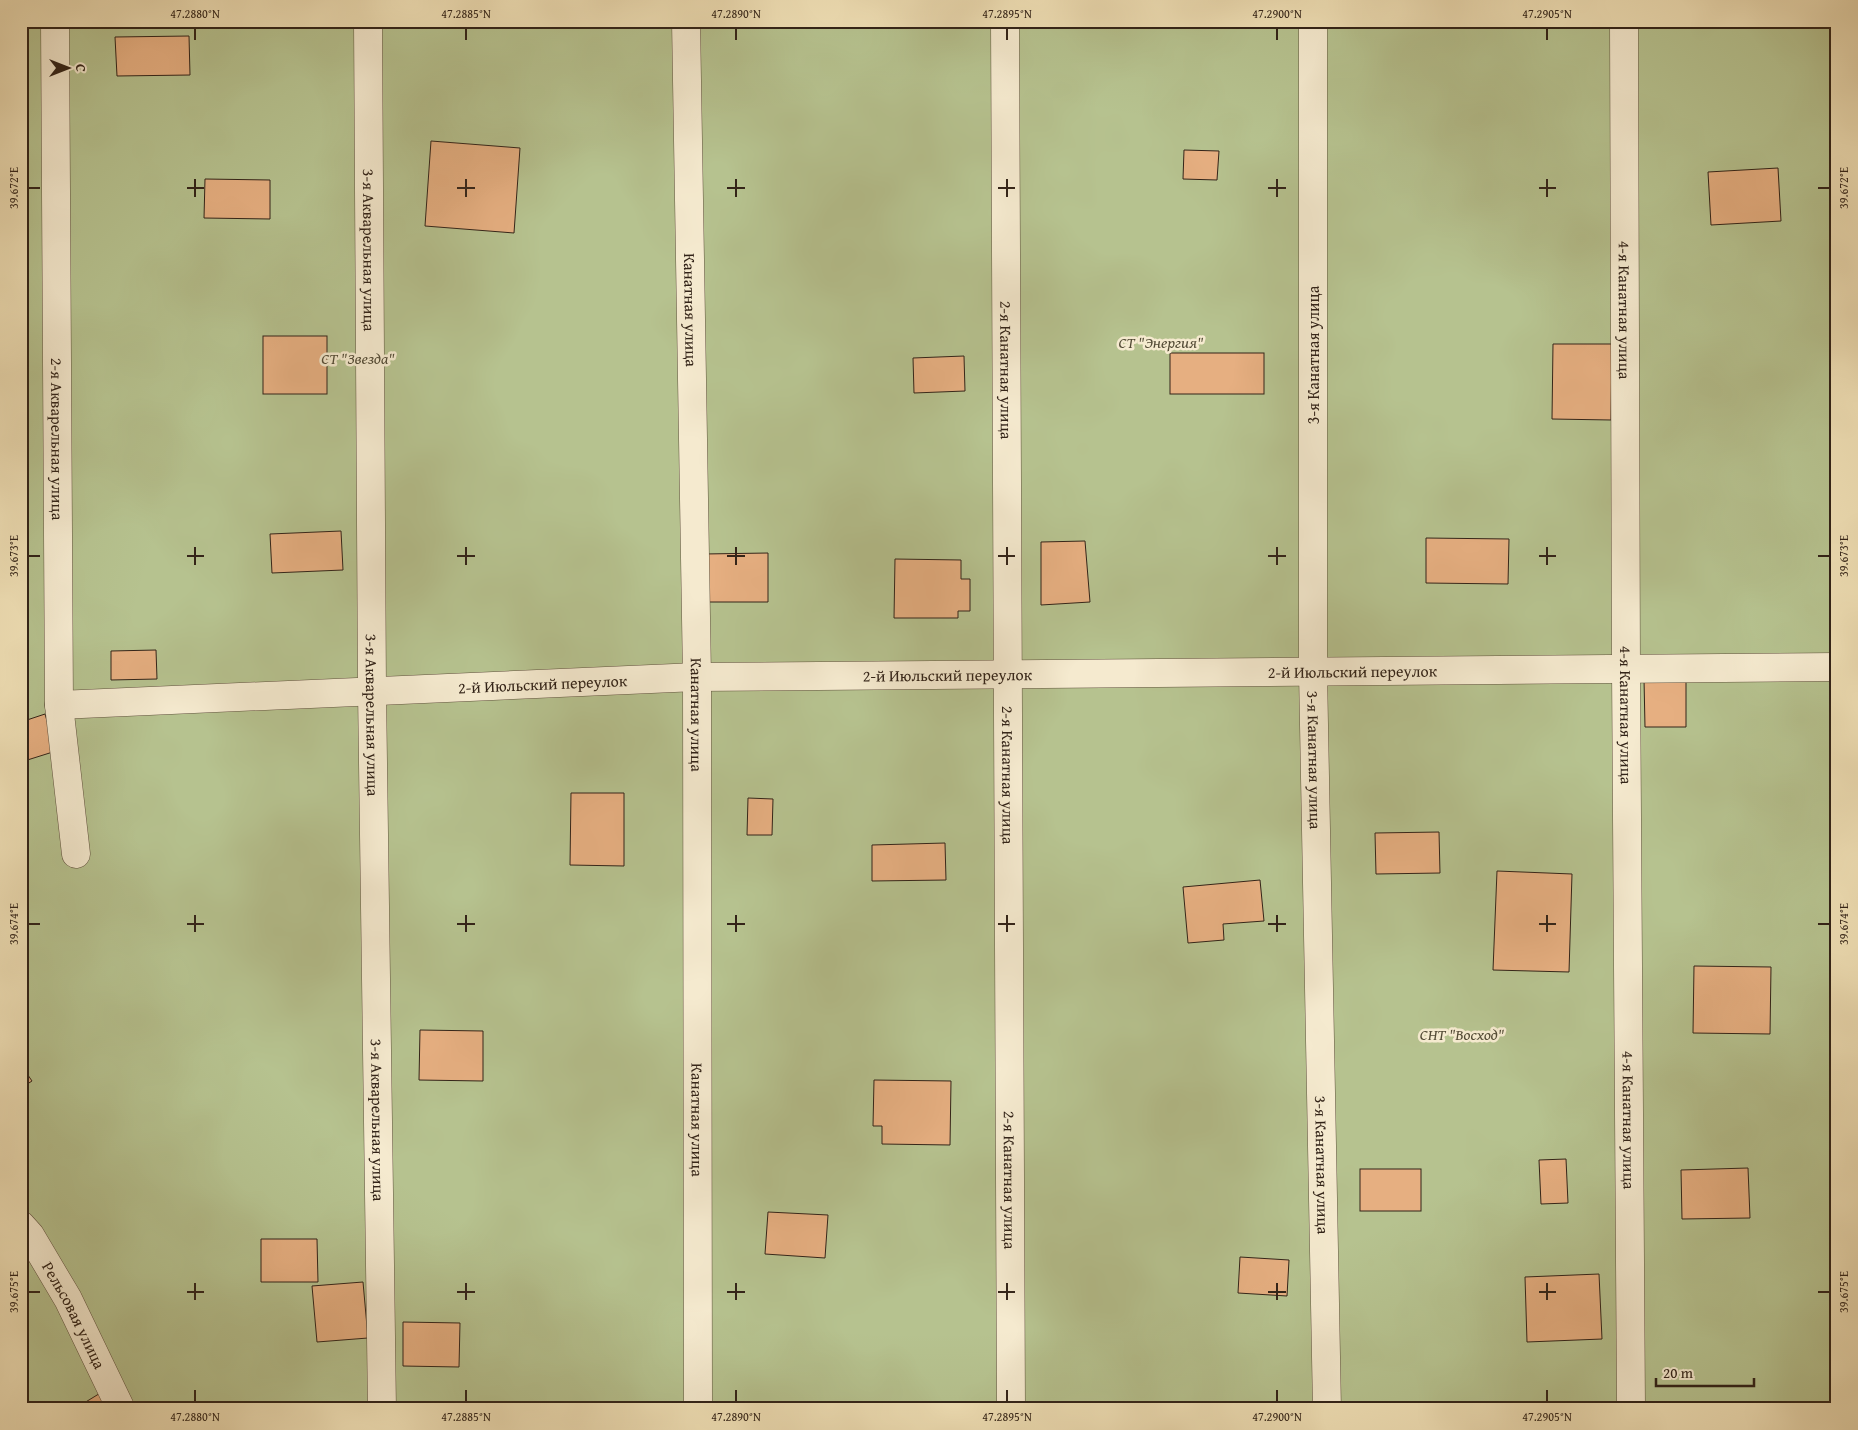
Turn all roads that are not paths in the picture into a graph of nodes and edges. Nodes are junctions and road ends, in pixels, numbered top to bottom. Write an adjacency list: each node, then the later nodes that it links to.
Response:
1 (55, 21): 13 (lane, 2-я Акварельная улица)
2 (368, 21): 12 (lane, 3-я Акварельная улица)
3 (686, 21): 11 (lane, Канатная улица)
4 (1005, 21): 10 (lane, 2-я Канатная улица)
5 (1313, 21): 9 (lane, 3-я Канатная улица)
6 (1624, 21): 8 (lane, 4-я Канатная улица)
7 (1837, 667): 8 (lane, 2-й Июльский переулок)
8 (1626, 669): 9 (lane, 2-й Июльский переулок); 21 (lane, 4-я Канатная улица)
9 (1313, 672): 10 (lane, 2-й Июльский переулок); 20 (lane, 3-я Канатная улица)
10 (1007, 674): 11 (lane, 2-й Июльский переулок); 19 (lane, 2-я Канатная улица)
11 (697, 677): 12 (lane, 2-й Июльский переулок); 18 (lane, Канатная улица)
12 (372, 691): 13 (lane, 2-й Июльский переулок); 17 (lane, 3-я Акварельная улица)
13 (59, 705): 14 (lane, 2-я Акварельная улица)
14 (76, 854)
15 (21, 1225): 16 (lane, Рельсовая улица)
16 (121, 1409)
17 (382, 1409)
18 (698, 1409)
19 (1012, 1409)
20 (1328, 1409)
21 (1631, 1409)

